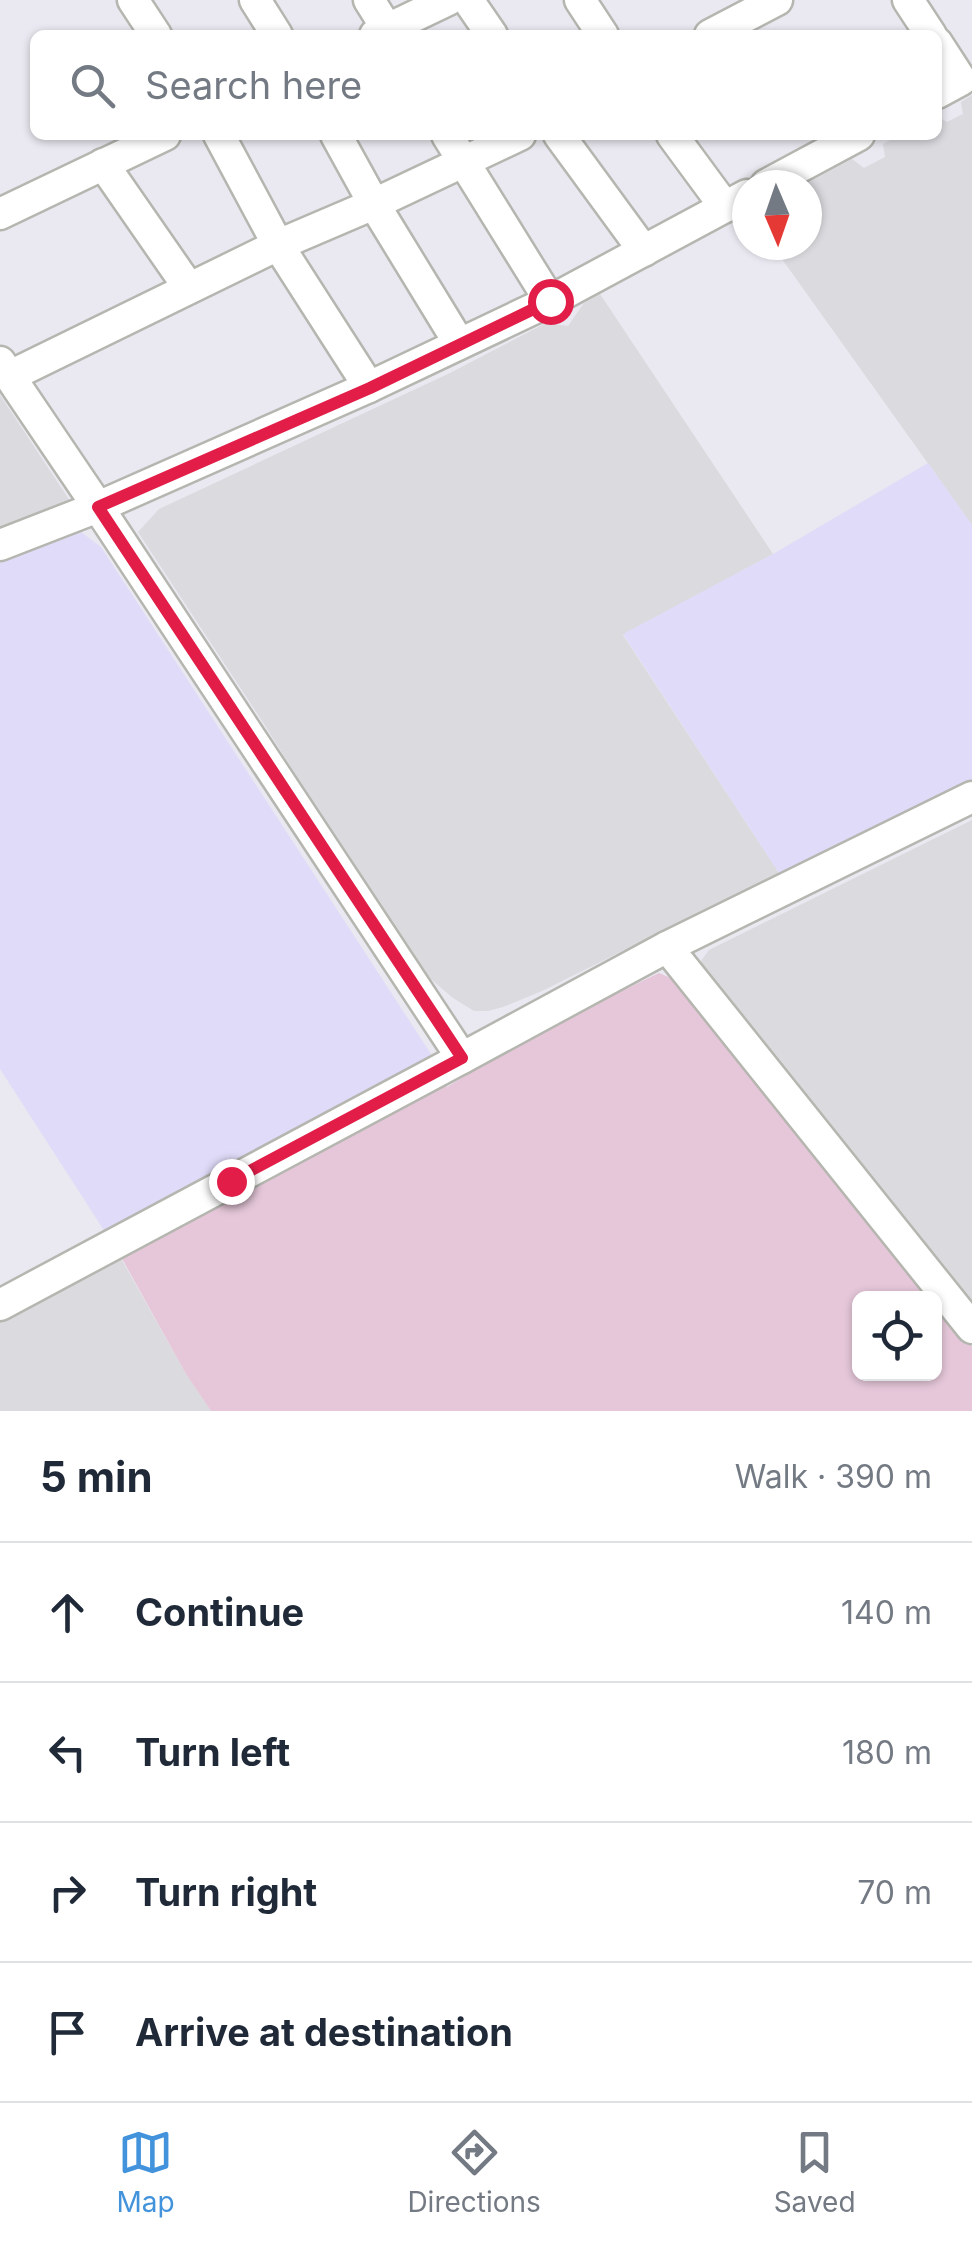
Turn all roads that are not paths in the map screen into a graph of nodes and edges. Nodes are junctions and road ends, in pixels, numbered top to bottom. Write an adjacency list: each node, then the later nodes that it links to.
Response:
1 (133, 0): 9 (street)
2 (255, 0): 10 (street)
3 (369, 0): 11 (street)
4 (448, 0): 12 (street)
5 (468, 0): 13 (street)
6 (580, 0): 14 (street)
7 (776, 0): 15 (street)
8 (908, 0): 16 (street)
9 (153, 30)
10 (274, 30)
11 (384, 30)
12 (391, 30)
13 (489, 30)
14 (600, 30)
15 (719, 30)
16 (928, 30)
17 (942, 52): 18 (street)
18 (942, 90)
19 (154, 140): 28 (street)
20 (223, 140): 34 (street)
21 (339, 140): 32 (street)
22 (450, 140): 27 (street)
23 (509, 140): 27 (street)
24 (563, 140): 35 (street)
25 (677, 140): 30 (street)
26 (850, 140): 29 (street)
27 (463, 162): 32 (street); 37 (street)
28 (103, 164): 33 (street); 36 (street)
29 (794, 170)
30 (732, 197)
31 (732, 203): 35 (street)
32 (374, 204): 34 (street); 38 (street)
33 (0, 214)
34 (278, 245): 36 (street); 40 (street)
35 (644, 251): 37 (street)
36 (189, 288): 39 (street)
37 (550, 301): 38 (street)
38 (459, 343): 40 (street)
39 (5, 369): 41 (street)
40 (370, 388): 41 (street)
41 (98, 507): 42 (street); 45 (street)
42 (0, 545)
43 (972, 797): 44 (street)
44 (667, 948): 45 (street); 47 (street)
45 (462, 1058): 46 (street)
46 (0, 1304)
47 (972, 1328)

